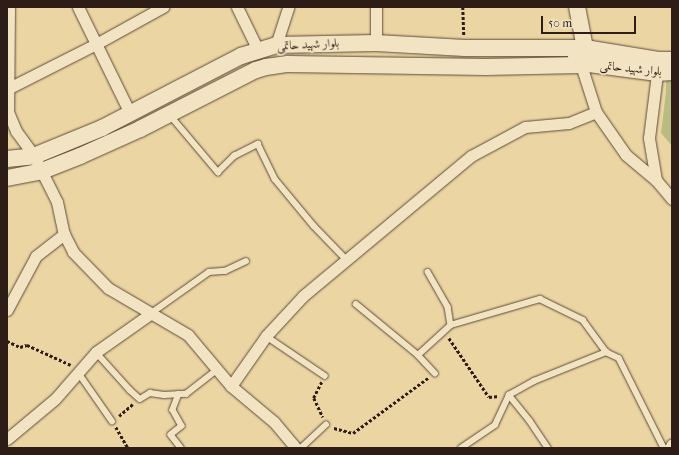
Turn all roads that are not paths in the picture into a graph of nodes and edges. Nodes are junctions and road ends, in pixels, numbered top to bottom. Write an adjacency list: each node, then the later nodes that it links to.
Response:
1 (10, 7): 14 (street)
2 (78, 7): 9 (street)
3 (163, 7): 9 (street)
4 (237, 7): 11 (street)
5 (288, 7): 10 (street)
6 (376, 7): 8 (street)
7 (577, 7): 12 (main road)
8 (376, 43): 10 (main road, بلوار شهید حاتمی); 12 (main road, بلوار شهید حاتمی)
9 (96, 44): 14 (street); 16 (street)
10 (276, 45): 11 (main road, بلوار شهید حاتمی)
11 (258, 50): 16 (main road, بلوار شهید حاتمی)
12 (586, 57): 13 (main road, بلوار شهید حاتمی); 15 (street); 17 (main road, بلوار شهید حاتمی)
13 (665, 66): 22 (street)
14 (8, 89): 18 (street)
15 (596, 112): 22 (street); 25 (street)
16 (130, 113): 18 (main road, بلوار شهید حاتمی)
17 (168, 113): 20 (main road, بلوار شهید حاتمی); 25 (lane)
18 (34, 156): 19 (main road, بلوار شهید حاتمی); 20 (street)
19 (7, 159)
20 (42, 171): 21 (main road, بلوار شهید حاتمی); 24 (street)
21 (7, 178)
22 (656, 180): 23 (street)
23 (672, 199)
24 (64, 234): 29 (street); 30 (street)
25 (346, 259): 32 (street)
26 (246, 261): 30 (lane)
27 (428, 272): 31 (lane)
28 (356, 304): 35 (lane)
29 (7, 310)
30 (150, 314): 33 (street); 36 (street)
31 (451, 325): 34 (lane); 35 (lane)
32 (266, 336): 39 (lane); 40 (street)
33 (96, 352): 37 (street); 41 (lane)
34 (606, 352): 42 (lane); 52 (lane)
35 (418, 355): 38 (lane)
36 (217, 370): 40 (street); 41 (lane)
37 (78, 372): 43 (lane); 45 (street)
38 (435, 373)
39 (325, 376)
40 (231, 386): 48 (street)
41 (179, 394): 47 (lane)
42 (509, 395): 50 (lane); 51 (lane)
43 (112, 421)
44 (326, 425): 49 (lane)
45 (7, 439)
46 (672, 444): 53 (street)
47 (181, 448)
48 (296, 448)
49 (301, 448)
50 (461, 448)
51 (548, 448)
52 (664, 448)
53 (670, 448)

